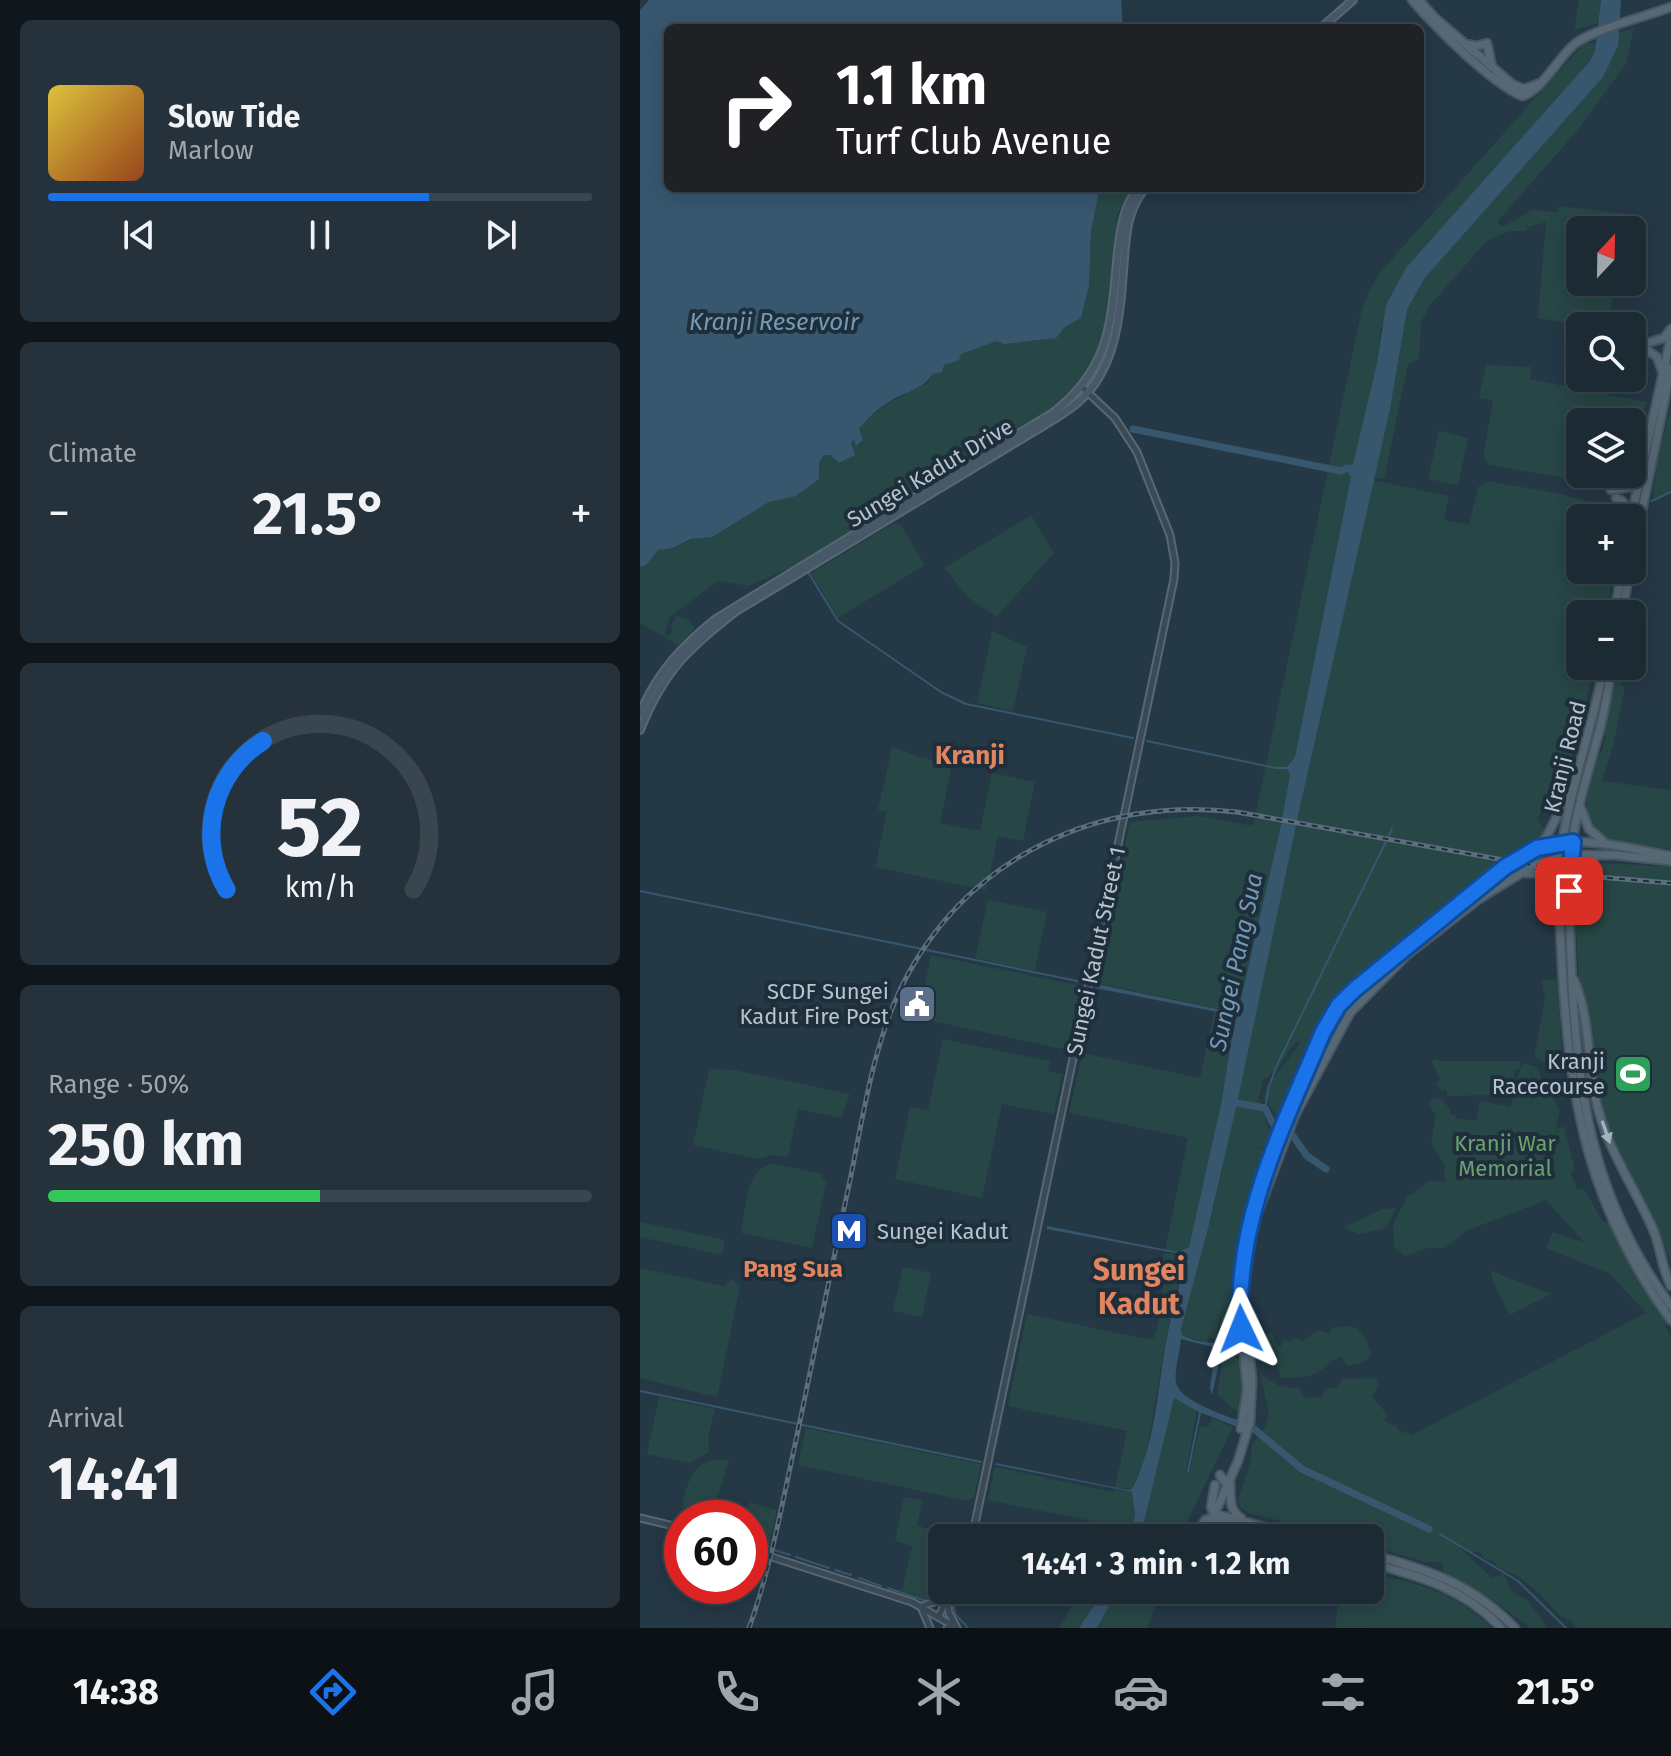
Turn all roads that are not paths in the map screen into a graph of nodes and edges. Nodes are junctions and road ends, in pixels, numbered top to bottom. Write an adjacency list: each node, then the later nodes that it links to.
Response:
1 (1353, 0): 5 (main road)
2 (1412, 0): 8 (main road)
3 (1419, 0): 6 (main road)
4 (1671, 7): 8 (main road)
5 (1326, 24)
6 (1465, 44): 7 (main road); 7 (main road)
7 (1493, 69): 8 (main road)
8 (1540, 83)
9 (1136, 192): 15 (main road, Sungei Kadut Drive)
10 (1142, 192): 15 (main road, Sungei Kadut Drive)
11 (1671, 329): 14 (main road)
12 (1671, 337): 14 (main road)
13 (1671, 368): 16 (main road)
14 (1662, 373): 16 (main road)
15 (1085, 390): 25 (main road, Sungei Kadut Drive); 26 (main road, Sungei Kadut Drive); 54 (street, Sungei Kadut Street 1)
16 (1658, 411): 17 (main road); 22 (main road)
17 (1646, 455)
18 (1624, 488): 19 (main road)
19 (1611, 490)
20 (1616, 498): 21 (main road)
21 (1624, 504)
22 (1642, 504)
23 (1601, 680): 27 (main road, Kranji Road)
24 (1609, 680): 28 (main road, Kranji Road)
25 (640, 714)
26 (640, 730)
27 (1578, 775): 30 (main road, Kranji Road); 32 (main road)
28 (1580, 804): 29 (main road, Kranji Road); 31 (main road)
29 (1573, 842): 30 (main road); 31 (main road); 33 (main road, Kranji Road)
30 (1563, 843): 32 (main road); 35 (main road, Kranji Road)
31 (1608, 844): 36 (main road)
32 (1537, 848): 41 (main road)
33 (1571, 855): 34 (main road); 35 (main road); 38 (main road, Kranji Road)
34 (1605, 855): 36 (main road); 38 (main road)
35 (1561, 857): 37 (main road); 39 (main road, Kranji Road)
36 (1671, 858)
37 (1520, 874): 39 (main road); 42 (main road)
38 (1569, 891): 40 (main road, Kranji Road)
39 (1559, 901): 45 (main road, Kranji Road)
40 (1572, 974): 43 (main road, one-way to 43); 44 (main road)
41 (1312, 1057): 42 (main road); 46 (main road)
42 (1323, 1061): 46 (main road)
43 (1671, 1286)
44 (1671, 1306)
45 (1671, 1320)
46 (1245, 1426): 48 (main road)
47 (1220, 1475): 48 (main road)
48 (1231, 1480): 50 (main road); 52 (main road)
49 (1215, 1485): 50 (main road)
50 (1214, 1516): 52 (main road); 55 (main road); 56 (main road); 57 (main road)
51 (640, 1518): 53 (street)
52 (1248, 1523): 58 (main road)
53 (664, 1524)
54 (975, 1524)
55 (1203, 1524)
56 (1211, 1524)
57 (1224, 1524)
58 (1252, 1524)
59 (768, 1556): 65 (street)
60 (1384, 1558): 70 (main road)
61 (1384, 1566): 69 (main road)
62 (935, 1604): 65 (street)
63 (944, 1604): 66 (street)
64 (948, 1604): 68 (street)
65 (920, 1606): 66 (street); 67 (street)
66 (939, 1616): 68 (street)
67 (930, 1628)
68 (957, 1628)
69 (1501, 1628)
70 (1515, 1628)

